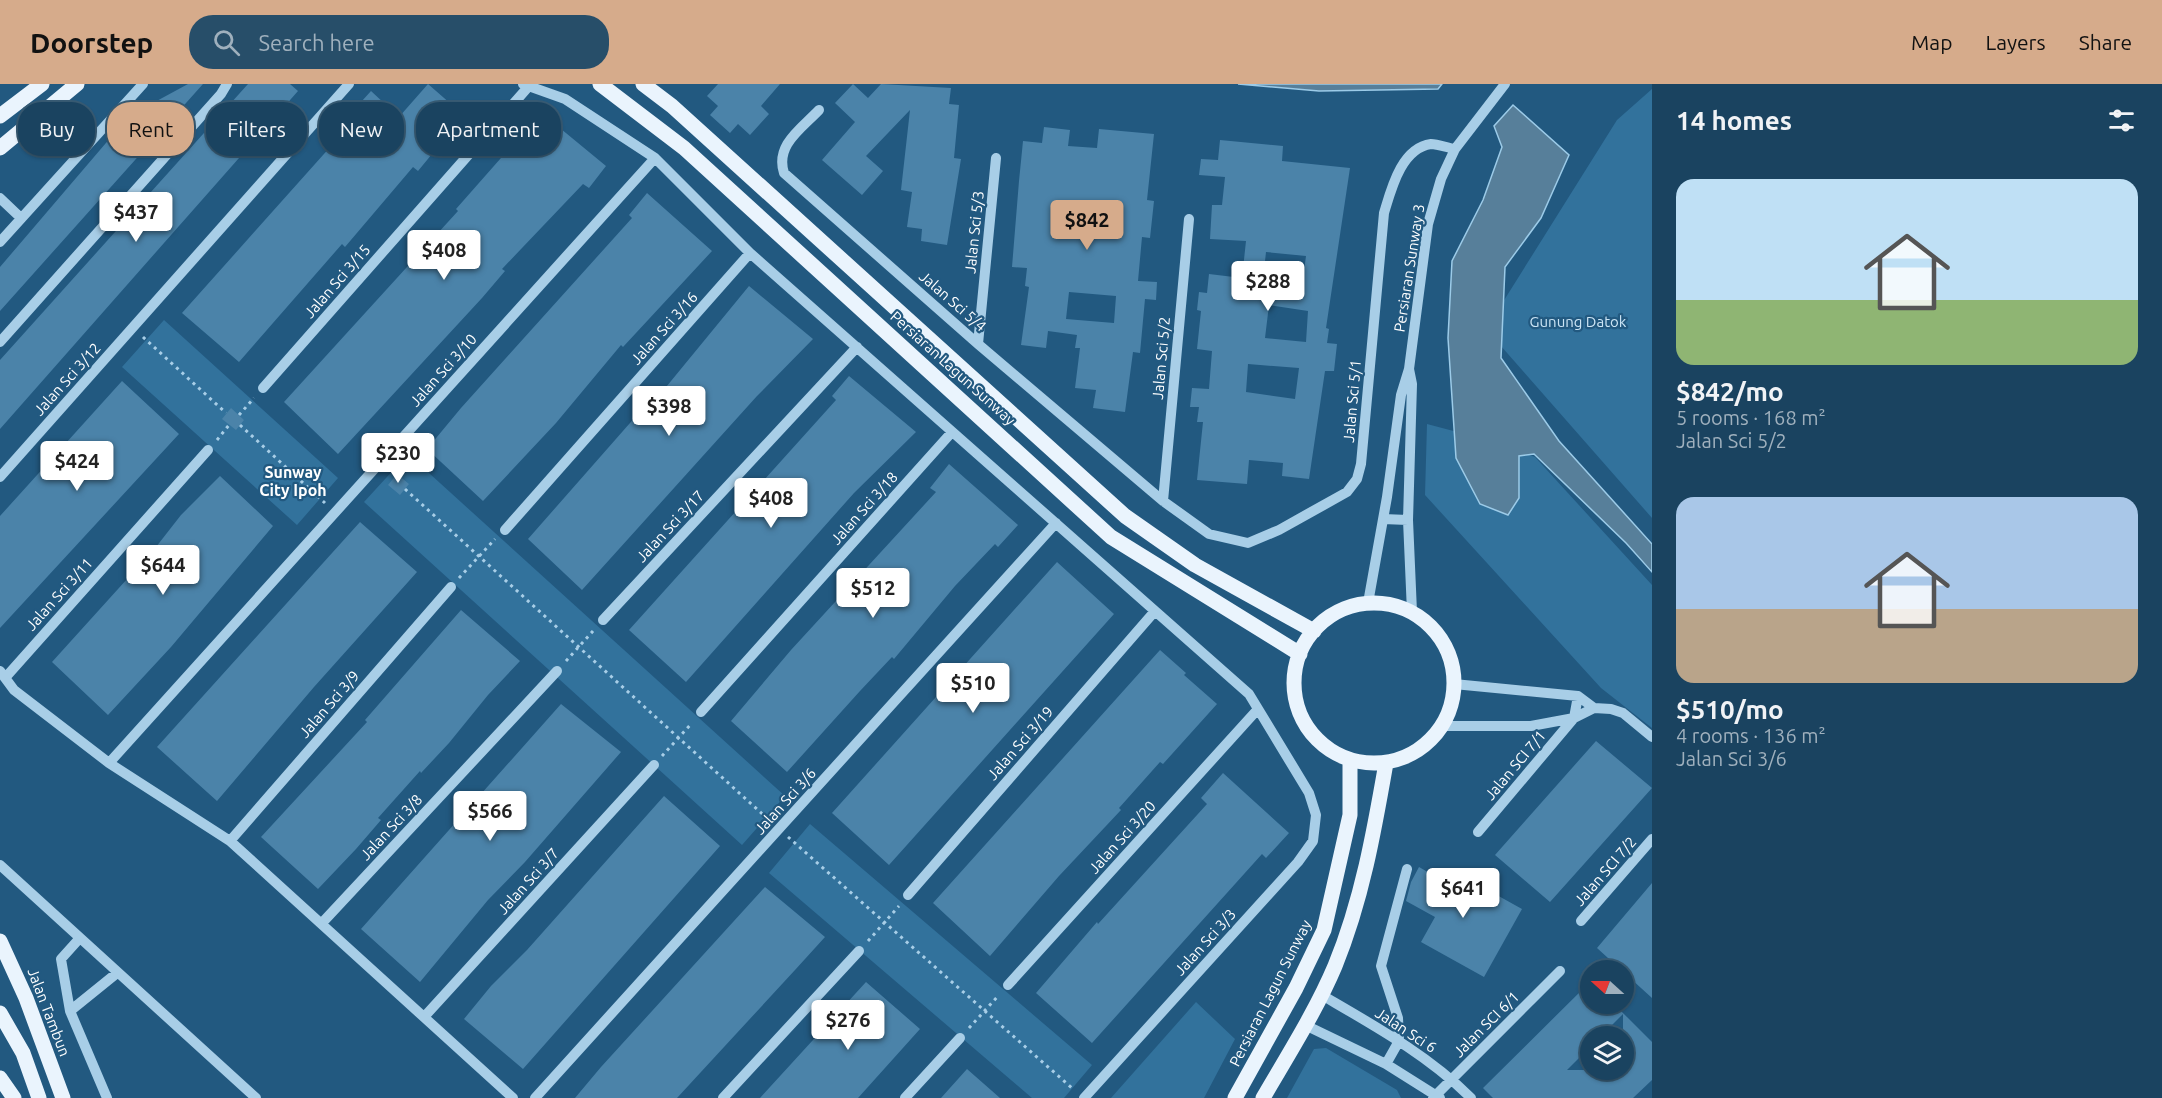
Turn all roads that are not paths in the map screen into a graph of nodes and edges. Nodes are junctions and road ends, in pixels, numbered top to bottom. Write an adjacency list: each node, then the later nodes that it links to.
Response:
1 (42, 84): 11 (main road)
2 (77, 84): 12 (main road)
3 (143, 84): 17 (street)
4 (227, 84): 21 (street)
5 (600, 84): 28 (main road, Persiaran Lagun Sunway)
6 (643, 84): 26 (main road, Persiaran Lagun Sunway)
7 (1505, 84): 13 (street, Persiaran Sunway 3)
8 (348, 85): 30 (street, Jalan Sci 3/12)
9 (526, 85): 14 (street, Jalan Sci 3/3); 25 (street, Jalan Sci 3/15)
10 (819, 110): 22 (street, Jalan Sci 5/4)
11 (0, 116)
12 (0, 148)
13 (1455, 149): 24 (street, Persiaran Sunway 3); 31 (street, Jalan Sci 5/1)
14 (655, 158): 20 (street, Jalan Sci 3/3); 54 (street, Jalan Sci 3/10)
15 (996, 158): 22 (street, Jalan Sci 5/3)
16 (0, 198): 17 (street)
17 (21, 218): 19 (street)
18 (1189, 219): 31 (street, Jalan Sci 5/2)
19 (0, 242)
20 (750, 253): 23 (street, Jalan Sci 3/3); 35 (street, Jalan Sci 3/16)
21 (0, 342)
22 (978, 344): 31 (street, Jalan Sci 5/4)
23 (857, 347): 27 (street, Jalan Sci 3/3); 40 (street, Jalan Sci 3/17)
24 (1409, 369): 32 (street, Persiaran Sunway 3); 33 (street, Persiaran Sunway 3)
25 (263, 387)
26 (1015, 417): 28 (main road); 41 (main road, Persiaran Lagun Sunway)
27 (952, 432): 34 (street, Jalan Sci 3/3); 49 (street, Jalan Sci 3/18)
28 (1000, 436): 42 (main road, Persiaran Lagun Sunway)
29 (208, 450): 44 (street, Jalan Sci 3/11)
30 (0, 477)
31 (1163, 501)
32 (1383, 519): 33 (street); 37 (street, Persiaran Sunway 3)
33 (1408, 520): 39 (street, Persiaran Sunway 3)
34 (1056, 523): 38 (street, Jalan Sci 3/3); 88 (street, Jalan Sci 3/6)
35 (505, 530)
36 (451, 587): 59 (street, Jalan Sci 3/9)
37 (1368, 603): 39 (main road); 41 (main road)
38 (1155, 611): 48 (street, Jalan Sci 3/3); 62 (street, Jalan Sci 3/19)
39 (1412, 612): 45 (main road)
40 (603, 620)
41 (1314, 631): 42 (main road)
42 (1300, 654): 53 (main road)
43 (557, 671): 64 (street, Jalan Sci 3/8)
44 (2, 674): 54 (street)
45 (1454, 684): 46 (street); 51 (main road)
46 (1578, 696): 47 (street); 50 (street)
47 (1594, 708): 50 (street); 52 (street)
48 (1258, 709): 70 (street, Jalan Sci 3/20); 91 (street, Jalan Sci 3/3)
49 (702, 712)
50 (1574, 718): 51 (street); 57 (street, Jalan SCI 7/1)
51 (1442, 726): 55 (main road)
52 (1652, 737)
53 (1350, 760): 55 (main road); 92 (main road, Persiaran Lagun Sunway)
54 (109, 763): 59 (street)
55 (1386, 763): 71 (main road)
56 (654, 765): 74 (street, Jalan Sci 3/7)
57 (1479, 832)
58 (1652, 839): 63 (street, Jalan SCI 7/2)
59 (230, 841): 64 (street)
60 (0, 865): 65 (street)
61 (1407, 869): 77 (street)
62 (908, 895)
63 (1581, 921)
64 (322, 923): 74 (street)
65 (79, 939): 69 (street); 72 (street)
66 (0, 941): 84 (main road, Jalan Tambun)
67 (859, 951): 89 (street)
68 (1560, 971): 80 (street, Jalan SCI 6/1)
69 (117, 973): 72 (street); 86 (street)
70 (1008, 985)
71 (1320, 994): 75 (main road); 77 (street, Jalan Sci 6)
72 (70, 1011): 85 (street)
73 (0, 1013): 83 (main road)
74 (424, 1017): 87 (street)
75 (1305, 1025): 78 (street); 93 (main road)
76 (960, 1038): 90 (street)
77 (1399, 1041): 78 (street); 80 (street, Jalan Sci 6)
78 (1386, 1064): 81 (street)
79 (0, 1078): 82 (main road)
80 (1452, 1079): 81 (street, Jalan SCI 6/1); 94 (street, Jalan Sci 6)
81 (1436, 1097)
82 (14, 1098)
83 (39, 1098)
84 (63, 1098)
85 (107, 1098)
86 (256, 1098)
87 (513, 1098)
88 (535, 1098)
89 (723, 1098)
90 (905, 1098)
91 (1084, 1098)
92 (1235, 1098)
93 (1263, 1098)
94 (1471, 1098)

